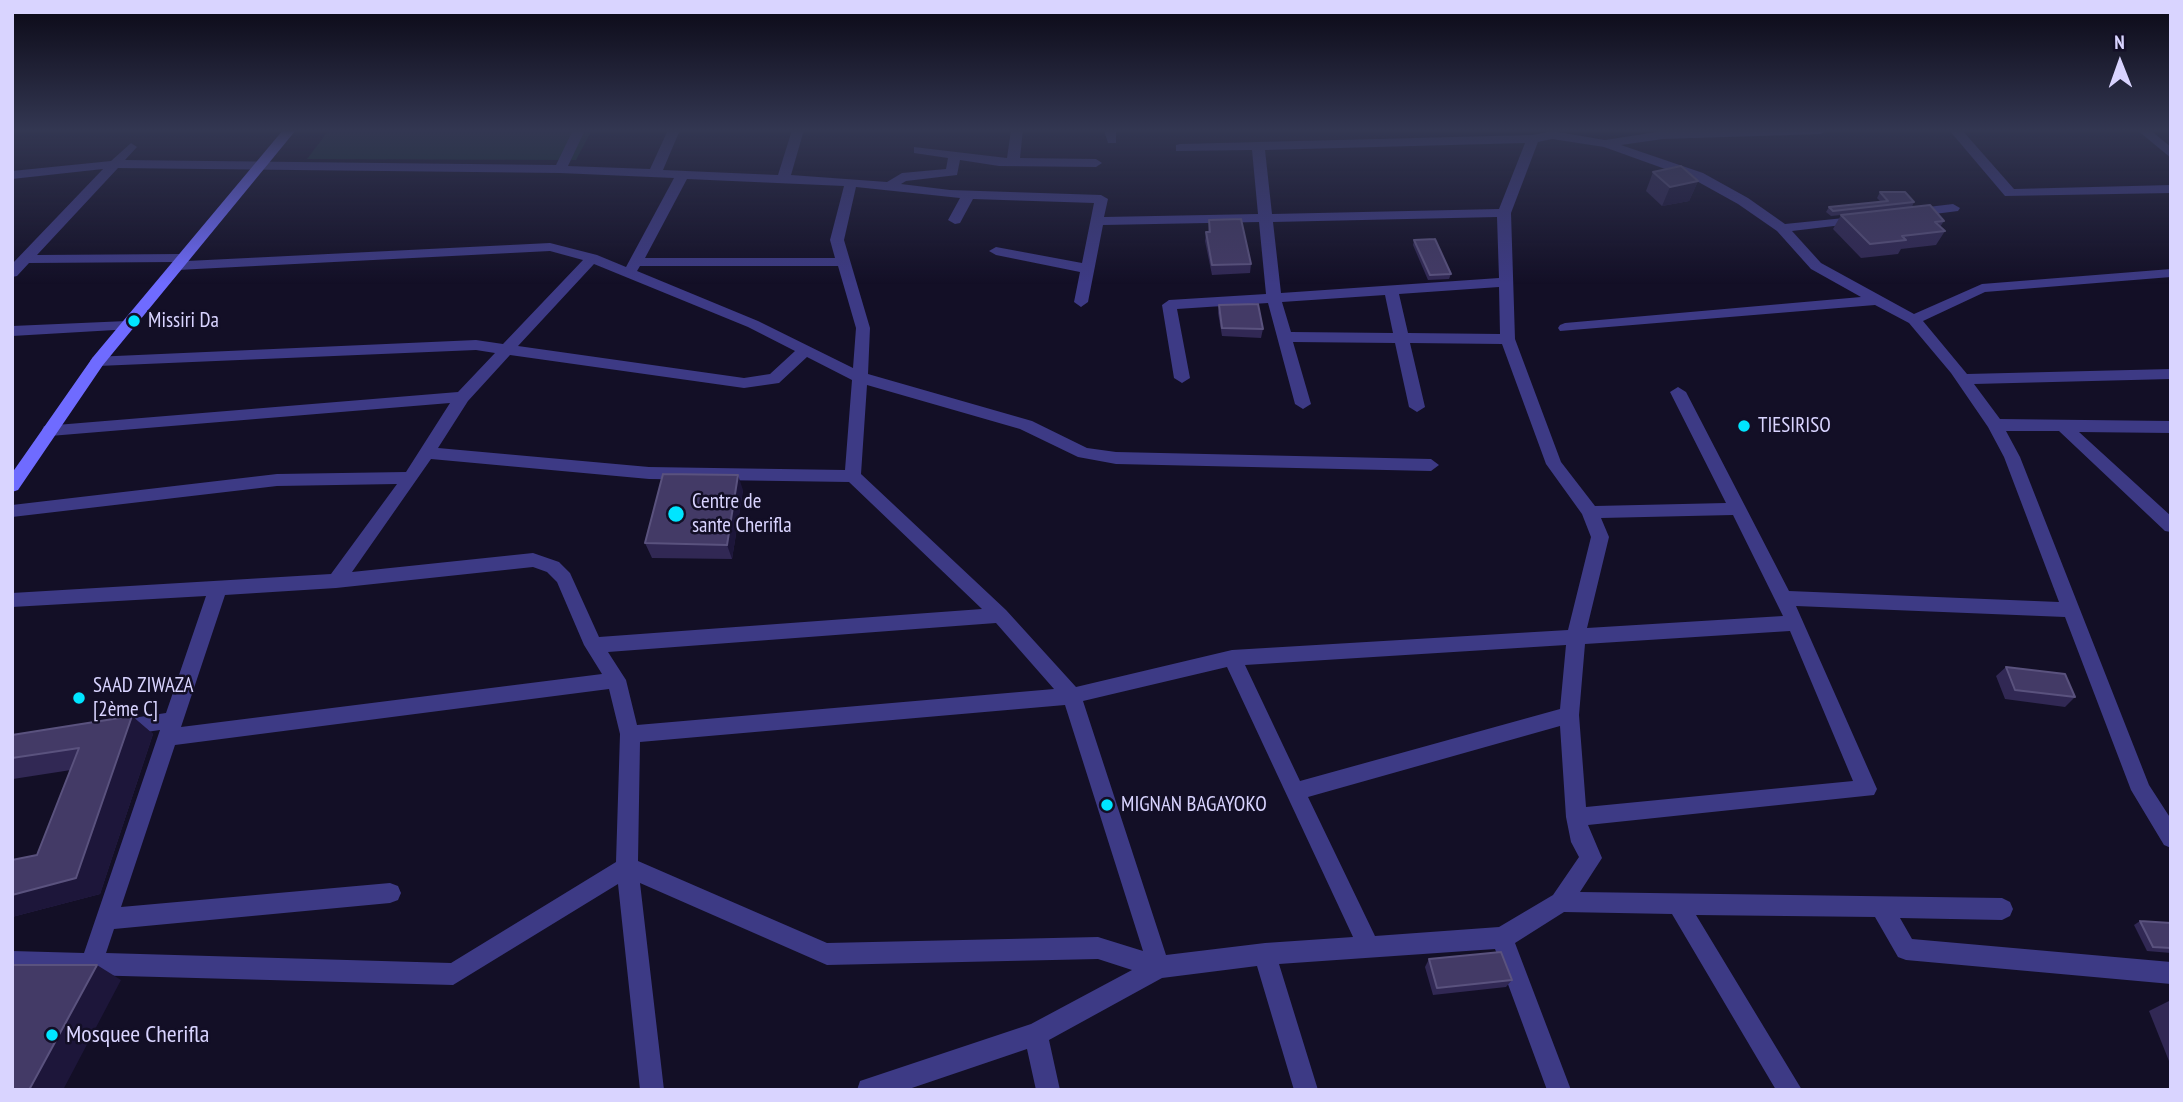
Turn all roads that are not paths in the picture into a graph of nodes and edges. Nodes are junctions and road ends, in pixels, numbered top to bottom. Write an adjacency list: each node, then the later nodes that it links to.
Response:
1 (99, 181): 24 (street)
2 (247, 181): 25 (street)
3 (679, 181): 27 (street)
4 (838, 181): 10 (street)
5 (896, 181): 11 (street)
6 (1261, 181): 17 (street)
7 (1516, 181): 15 (street)
8 (1708, 181): 21 (street)
9 (2000, 181): 12 (street)
10 (851, 182): 11 (street); 26 (street)
11 (889, 187): 13 (street)
12 (2171, 189)
13 (968, 195): 19 (street); 20 (street)
14 (1953, 208): 16 (street)
15 (1504, 213): 17 (street); 31 (street)
16 (1900, 214)
17 (1265, 217): 20 (street); 33 (street)
18 (1874, 217): 21 (street)
19 (955, 220)
20 (1098, 221): 28 (street)
21 (1782, 228): 34 (street)
22 (996, 251): 28 (street)
23 (592, 258): 25 (street); 27 (street); 43 (street)
24 (25, 260): 25 (street); 30 (street)
25 (180, 262): 37 (street)
26 (843, 262): 27 (street); 47 (street)
27 (632, 268): 44 (street)
28 (1088, 269): 35 (street)
29 (2171, 272): 36 (street)
30 (12, 273)
31 (1506, 282): 32 (street); 42 (street)
32 (1391, 290): 33 (street); 41 (street)
33 (1274, 298): 40 (street); 48 (street)
34 (1875, 300): 36 (street); 38 (street)
35 (1081, 302)
36 (1914, 320): 49 (street)
37 (127, 326): 39 (street); 45 (street)
38 (1565, 328)
39 (12, 331)
40 (1284, 337): 41 (street); 52 (street)
41 (1401, 338): 42 (street); 53 (street)
42 (1508, 339): 65 (street)
43 (506, 350): 44 (street); 45 (street); 51 (street)
44 (804, 352): 47 (street)
45 (98, 361): 57 (street)
46 (2171, 374): 49 (street)
47 (859, 377): 59 (street); 60 (street)
48 (1182, 378)
49 (1963, 379): 54 (street)
50 (1678, 392): 63 (street)
51 (462, 397): 57 (street); 58 (street)
52 (1303, 404)
53 (1416, 407)
54 (1995, 425): 55 (street); 71 (street)
55 (2063, 426): 56 (street); 66 (street)
56 (2171, 427)
57 (50, 430): 62 (street)
58 (427, 453): 60 (street); 61 (street)
59 (1431, 465)
60 (853, 476): 72 (street)
61 (411, 478): 64 (street); 67 (street)
62 (12, 486)
63 (1738, 509): 65 (street); 69 (street)
64 (12, 511)
65 (1590, 512): 74 (street)
66 (2171, 526)
67 (336, 581): 68 (street); 75 (street)
68 (218, 588): 70 (street); 80 (street)
69 (1783, 598): 71 (street); 73 (street)
70 (12, 600)
71 (2072, 610): 85 (street)
72 (1000, 615): 75 (street); 78 (street)
73 (1796, 623): 74 (street); 84 (street)
74 (1576, 635): 76 (street); 79 (street)
75 (593, 645): 77 (street)
76 (1232, 658): 78 (street); 83 (street)
77 (616, 680): 80 (street); 82 (street)
78 (1072, 696): 82 (street); 98 (street)
79 (1569, 715): 83 (street); 84 (street)
80 (170, 729): 81 (street); 92 (street)
81 (106, 730)
82 (631, 734): 86 (street)
83 (1296, 791): 94 (street)
84 (1576, 817): 88 (street)
85 (2171, 838)
86 (627, 867): 97 (street); 98 (street); 101 (street)
87 (390, 893): 92 (street)
88 (1561, 902): 89 (street); 93 (street)
89 (1677, 904): 90 (street); 106 (street)
90 (1881, 907): 91 (street); 99 (street)
91 (2002, 909)
92 (106, 919): 97 (street)
93 (1502, 938): 94 (street); 105 (street)
94 (1369, 947): 95 (street)
95 (1265, 954): 98 (street); 104 (street)
96 (12, 962): 97 (street)
97 (92, 962)
98 (1159, 967): 100 (street)
99 (2171, 972)
100 (1036, 1034): 102 (street); 103 (street)
101 (652, 1090)
102 (869, 1090)
103 (1048, 1090)
104 (1306, 1090)
105 (1559, 1090)
106 (1790, 1090)

